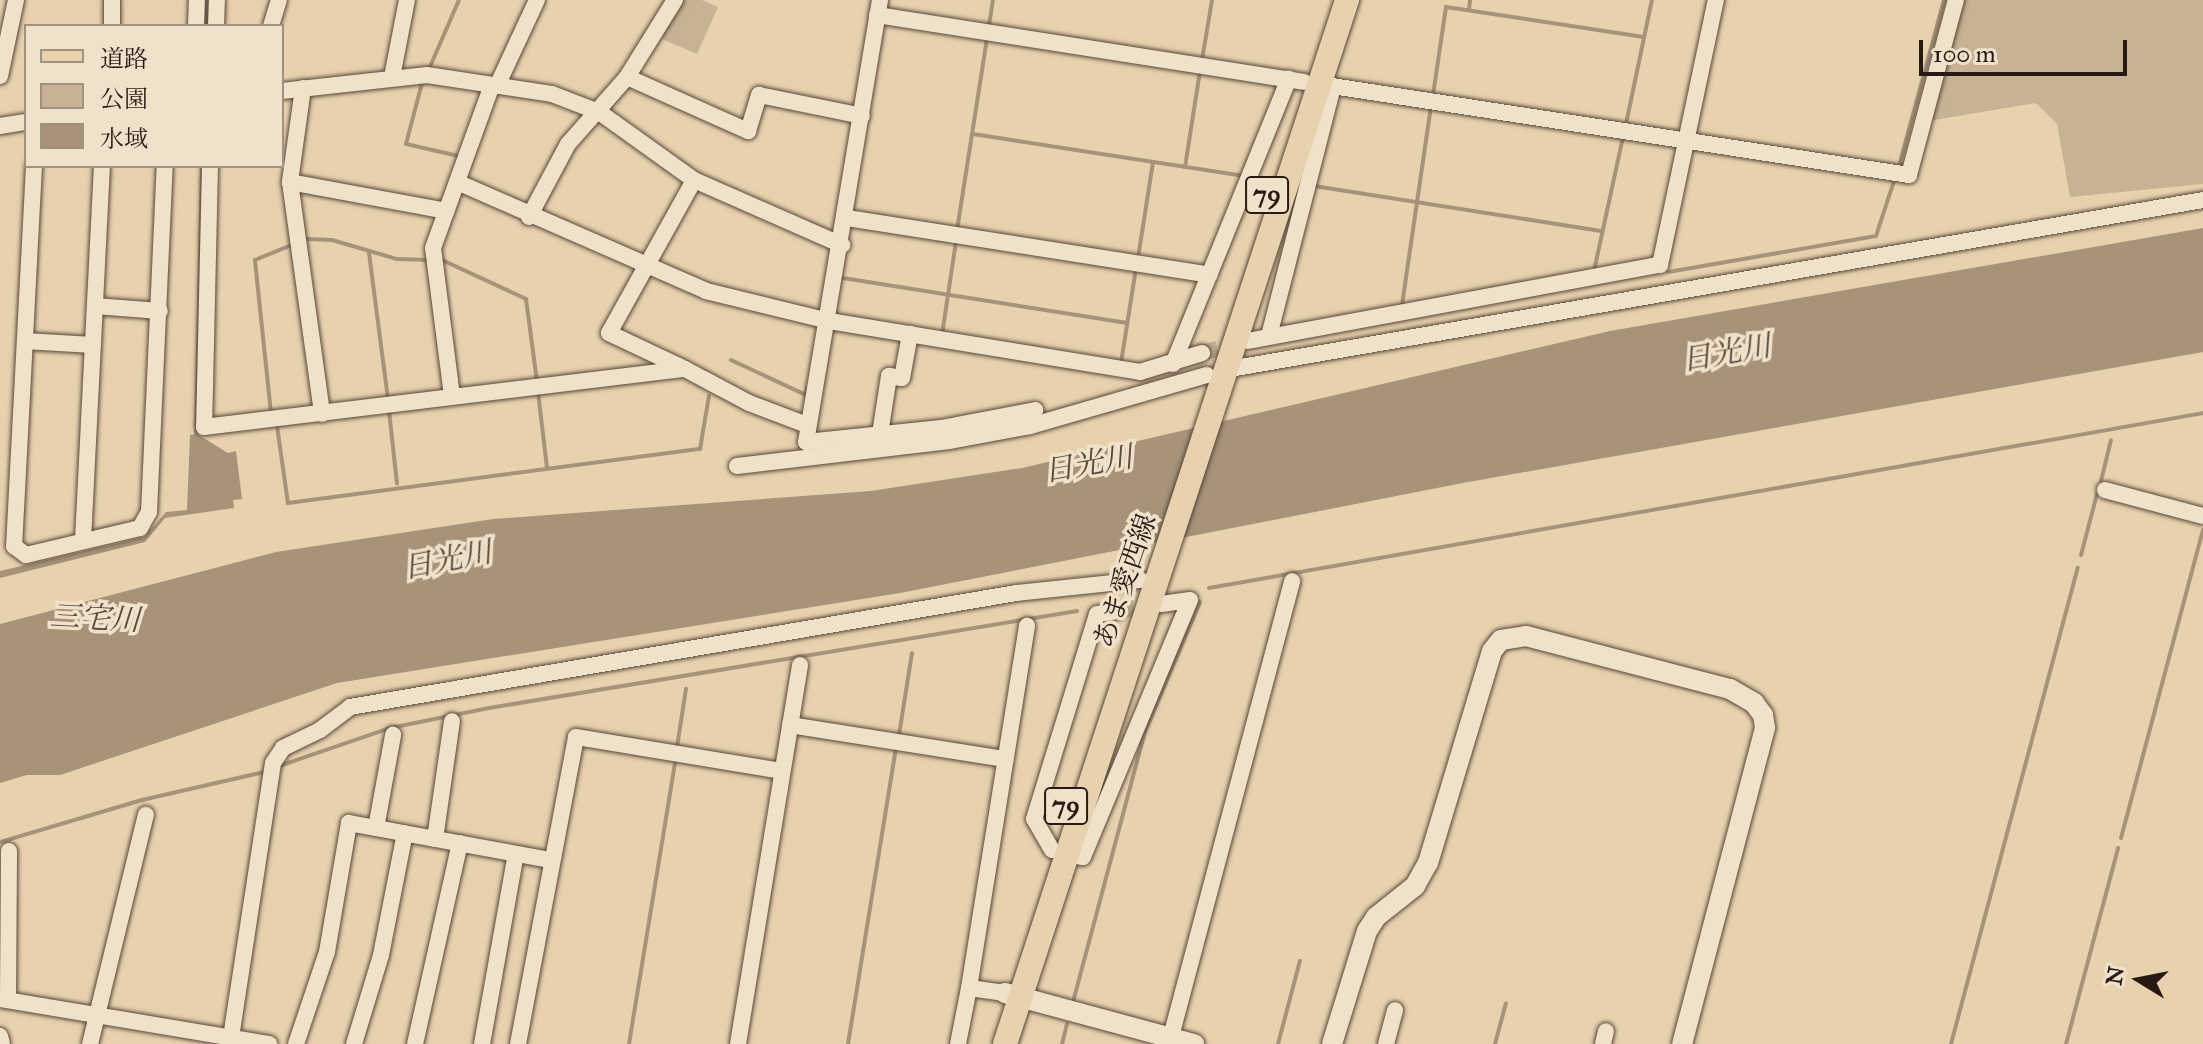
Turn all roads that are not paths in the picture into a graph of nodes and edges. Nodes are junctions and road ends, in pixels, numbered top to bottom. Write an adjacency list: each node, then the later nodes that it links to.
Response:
1 (112, 0): 14 (street)
2 (197, 0): 15 (street)
3 (217, 0): 16 (street)
4 (279, 0): 17 (street)
5 (407, 0): 19 (street)
6 (537, 0): 22 (street)
7 (675, 0): 20 (street)
8 (1330, 0): 21 (main road, あま愛西線 / 79)
9 (1347, 0): 21 (main road, あま愛西線 / 79)
10 (1716, 0): 29 (street)
11 (1956, 0): 29 (street)
12 (878, 7): 21 (street); 26 (street)
13 (10, 10): 18 (street)
14 (112, 24)
15 (196, 24)
16 (216, 24)
17 (272, 24)
18 (0, 76)
19 (392, 77): 22 (street); 23 (street)
20 (627, 77): 25 (street); 26 (street)
21 (1311, 83): 29 (street); 43 (street); 48 (street); 54 (main road, あま愛西線 / 79)
22 (494, 85): 25 (street); 36 (street)
23 (303, 88): 24 (street); 35 (street)
24 (284, 91)
25 (599, 112): 34 (street); 39 (street)
26 (862, 116): 40 (street)
27 (24, 122): 28 (street)
28 (0, 126)
29 (1686, 140): 48 (street)
30 (34, 168): 49 (street)
31 (102, 168): 44 (street)
32 (165, 168): 45 (street)
33 (210, 168): 57 (street)
34 (694, 180): 41 (street); 42 (street)
35 (290, 182): 38 (street); 57 (street)
36 (457, 182): 38 (street); 39 (street)
37 (2203, 200): 54 (street)
38 (446, 211): 55 (street)
39 (529, 217): 42 (street)
40 (847, 218): 41 (street); 43 (street)
41 (842, 245): 46 (street)
42 (645, 262): 46 (street); 53 (street)
43 (1210, 275): 52 (street)
44 (95, 306): 45 (street); 51 (street)
45 (160, 311): 63 (street)
46 (829, 321): 47 (street); 58 (street)
47 (910, 334): 52 (street); 59 (street)
48 (1269, 336): 50 (street)
49 (25, 341): 51 (street); 63 (street)
50 (1248, 341)
51 (93, 345): 63 (street)
52 (1173, 364): 54 (street)
53 (685, 369): 55 (street); 58 (street)
54 (1211, 375): 60 (street); 64 (main road, あま愛西線 / 79)
55 (452, 396): 57 (street)
56 (1035, 410): 59 (street)
57 (322, 414)
58 (807, 425): 59 (street)
59 (880, 434)
60 (737, 466)
61 (2105, 490): 62 (street)
62 (2203, 516)
63 (83, 540)
64 (1148, 573): 81 (main road, あま愛西線 / 79); 90 (street)
65 (1292, 581): 91 (street)
66 (1161, 604): 81 (street)
67 (1118, 611): 81 (street)
68 (1027, 626): 73 (street)
69 (800, 665): 71 (street)
70 (452, 721): 78 (street)
71 (790, 725): 73 (street); 74 (street)
72 (393, 735): 76 (street)
73 (1005, 759): 84 (street)
74 (782, 771): 83 (street); 100 (street)
75 (146, 815): 88 (street)
76 (376, 828): 77 (street); 95 (street)
77 (405, 833): 78 (street); 96 (street)
78 (435, 839): 79 (street)
79 (460, 843): 82 (street); 97 (street)
80 (9, 851): 86 (street)
81 (1060, 852): 85 (main road, あま愛西線 / 79)
82 (516, 854): 83 (street); 98 (street)
83 (550, 860): 99 (street)
84 (969, 988): 85 (street); 101 (street)
85 (1012, 996): 91 (street); 102 (main road, あま愛西線 / 79); 103 (main road, あま愛西線 / 79)
86 (4, 1000): 88 (street)
87 (1395, 1010): 106 (street)
88 (97, 1014): 90 (street); 93 (street)
89 (0, 1036): 92 (street)
90 (230, 1040): 94 (street)
91 (1170, 1041): 104 (street)
92 (2, 1044)
93 (90, 1044)
94 (269, 1044)
95 (296, 1044)
96 (354, 1044)
97 (415, 1044)
98 (482, 1044)
99 (518, 1044)
100 (738, 1044)
101 (958, 1044)
102 (989, 1044)
103 (1005, 1044)
104 (1194, 1044)
105 (1332, 1044): 107 (street)
106 (1386, 1044)
107 (1682, 1044)

